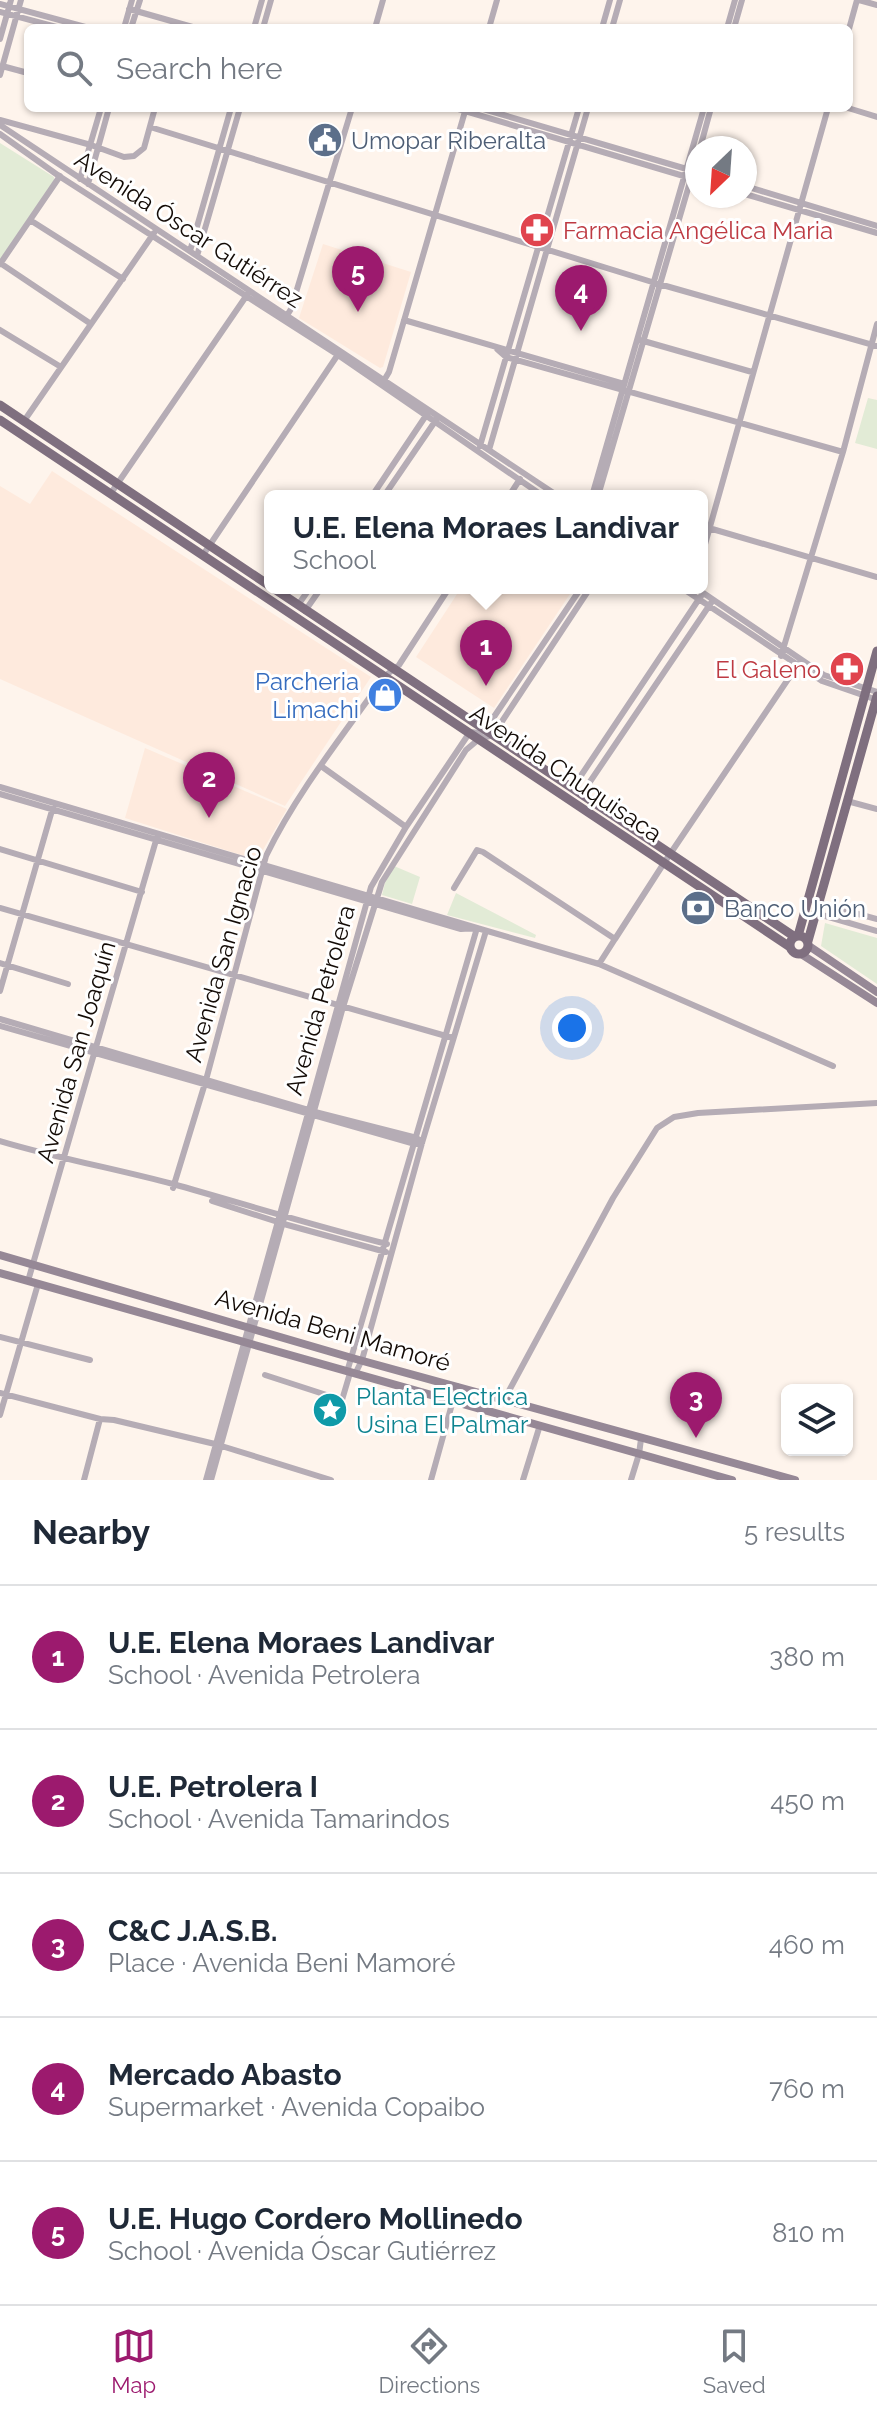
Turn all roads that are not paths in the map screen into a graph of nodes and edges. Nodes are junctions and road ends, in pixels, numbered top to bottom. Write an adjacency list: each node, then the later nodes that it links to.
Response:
1 (21, 0): 17 (street)
2 (132, 0): 16 (street)
3 (140, 0): 16 (street)
4 (262, 0): 23 (street)
5 (271, 0): 24 (street)
6 (383, 0): 25 (street)
7 (497, 0): 26 (street)
8 (610, 0): 27 (street)
9 (620, 0): 28 (street)
10 (735, 0): 29 (street)
11 (742, 0): 30 (street)
12 (858, 0): 14 (street); 31 (street)
13 (0, 4): 15 (street)
14 (877, 5)
15 (7, 8): 17 (street); 32 (street)
16 (133, 10): 20 (street); 21 (street); 22 (street)
17 (17, 12): 18 (street); 19 (street); 33 (street)
18 (49, 24)
19 (71, 24)
20 (126, 24)
21 (131, 24)
22 (174, 24)
23 (255, 24)
24 (264, 24)
25 (376, 24)
26 (490, 24)
27 (604, 24)
28 (613, 24)
29 (728, 24)
30 (735, 24)
31 (851, 24)
32 (0, 39)
33 (2, 66): 34 (street); 35 (street)
34 (24, 72)
35 (0, 75)
36 (853, 110): 51 (street)
37 (100, 112): 58 (street)
38 (107, 112): 58 (street)
39 (154, 112): 53 (street)
40 (230, 112): 59 (street)
41 (239, 112): 60 (street)
42 (351, 112): 64 (street)
43 (464, 112): 70 (street)
44 (476, 112): 57 (street)
45 (492, 112): 57 (street)
46 (578, 112): 57 (street)
47 (586, 112): 57 (street)
48 (703, 112): 55 (street)
49 (710, 112): 56 (street)
50 (827, 112): 69 (street)
51 (877, 117)
52 (0, 122): 58 (street); 62 (street, Avenida Óscar Gutiérrez)
53 (150, 127): 58 (street); 59 (street)
54 (0, 134): 62 (street, Avenida Óscar Gutiérrez)
55 (699, 136)
56 (703, 136)
57 (575, 139): 61 (street); 76 (street); 77 (street)
58 (94, 147): 63 (street); 65 (street)
59 (220, 148): 60 (street); 78 (street)
60 (228, 150): 64 (street); 79 (street)
61 (685, 172)
62 (62, 173): 63 (street, Avenida Óscar Gutiérrez); 71 (street); 75 (street, Avenida Óscar Gutiérrez)
63 (80, 179): 65 (street, Avenida Óscar Gutiérrez)
64 (330, 182): 70 (street); 87 (street)
65 (88, 184): 73 (street, Avenida Óscar Gutiérrez)
66 (757, 190): 69 (street)
67 (685, 195): 84 (street)
68 (757, 197): 69 (street)
69 (800, 206): 72 (street); 74 (street); 86 (street)
70 (435, 214): 76 (street); 88 (street)
71 (30, 220): 82 (street); 83 (street)
72 (877, 226)
73 (158, 229): 75 (street); 78 (street, Avenida Óscar Gutiérrez)
74 (877, 233)
75 (152, 236): 80 (street, Avenida Óscar Gutiérrez); 83 (street)
76 (538, 246): 77 (street); 95 (street)
77 (548, 249): 84 (street); 96 (street)
78 (191, 250): 79 (street, Avenida Óscar Gutiérrez); 80 (street)
79 (198, 255): 81 (street); 85 (street, Avenida Óscar Gutiérrez)
80 (185, 257): 81 (street, Avenida Óscar Gutiérrez)
81 (193, 263): 85 (street, Avenida Óscar Gutiérrez)
82 (0, 264): 89 (street)
83 (123, 279): 89 (street)
84 (656, 283): 86 (street); 92 (street)
85 (248, 293): 87 (street, Avenida Óscar Gutiérrez); 112 (street)
86 (769, 317): 93 (street); 98 (street)
87 (285, 318): 94 (street, Avenida Óscar Gutiérrez)
88 (404, 320): 95 (street); 99 (street)
89 (91, 324): 97 (street)
90 (877, 324): 93 (street)
91 (0, 330): 97 (street)
92 (640, 340): 98 (street); 100 (street)
93 (874, 345): 108 (street)
94 (340, 353): 99 (street, Avenida Óscar Gutiérrez); 121 (street)
95 (507, 353): 96 (street); 107 (street)
96 (517, 356): 100 (street); 109 (street)
97 (61, 367): 105 (street)
98 (752, 372): 106 (street)
99 (383, 382): 102 (street, Avenida Óscar Gutiérrez)
100 (624, 388): 106 (street); 118 (street)
101 (0, 405): 105 (main road, Avenida Chuquisaca)
102 (428, 414): 104 (street, Avenida Óscar Gutiérrez); 113 (street)
103 (0, 420): 112 (main road, Avenida Chuquisaca)
104 (436, 420): 107 (street, Avenida Óscar Gutiérrez); 114 (street)
105 (24, 421): 112 (main road, Avenida Chuquisaca)
106 (739, 422): 108 (street); 119 (street)
107 (479, 448): 109 (street, Avenida Óscar Gutiérrez)
108 (843, 452): 123 (street)
109 (488, 454): 110 (street, Avenida Óscar Gutiérrez); 111 (street, Avenida Óscar Gutiérrez)
110 (524, 473): 111 (street); 117 (street, Avenida Óscar Gutiérrez)
111 (519, 480): 115 (street); 116 (street, Avenida Óscar Gutiérrez)
112 (114, 489): 121 (main road, Avenida Chuquisaca); 122 (main road, Avenida Chuquisaca)
113 (376, 490)
114 (388, 490)
115 (513, 490)
116 (534, 490)
117 (549, 490)
118 (597, 490)
119 (708, 521)
120 (708, 528): 123 (street)
121 (210, 545): 122 (street); 125 (main road, Avenida Chuquisaca)
122 (203, 555): 126 (main road, Avenida Chuquisaca)
123 (812, 558): 124 (street); 140 (street)
124 (877, 577)
125 (264, 582)
126 (264, 593)
127 (266, 594): 138 (main road, Avenida Chuquisaca)
128 (282, 594): 137 (main road, Avenida Chuquisaca)
129 (308, 594): 137 (street)
130 (315, 594): 137 (street)
131 (445, 594): 142 (street, Avenida San Ignacio)
132 (577, 594): 146 (street, Avenida Petrolera)
133 (586, 594): 146 (street, Avenida Petrolera)
134 (696, 594): 135 (street)
135 (701, 597): 136 (street); 149 (street)
136 (711, 604): 140 (street); 149 (street)
137 (302, 608): 138 (main road, Avenida Chuquisaca)
138 (323, 629): 142 (main road, Avenida Chuquisaca)
139 (877, 651): 143 (main road)
140 (782, 652): 141 (street)
141 (799, 663): 143 (street); 159 (street)
142 (389, 673): 145 (main road, Avenida Chuquisaca); 146 (main road, Avenida Chuquisaca); 147 (street, Avenida San Ignacio)
143 (865, 693): 144 (street); 174 (main road)
144 (877, 697): 151 (main road)
145 (470, 732): 146 (main road, Avenida Chuquisaca); 152 (street, Avenida Petrolera)
146 (485, 734): 149 (main road, Avenida Chuquisaca); 155 (street, Avenida Petrolera); 159 (main road, Avenida Chuquisaca)
147 (321, 766): 156 (street); 161 (street, Avenida San Ignacio)
148 (0, 787): 153 (street)
149 (577, 792): 159 (main road, Avenida Chuquisaca)
150 (0, 794): 153 (street)
151 (847, 801): 154 (street); 167 (main road)
152 (420, 806): 155 (street); 156 (street, Avenida Petrolera)
153 (53, 807): 157 (street); 160 (street)
154 (877, 809)
155 (428, 811): 165 (street, Avenida Petrolera)
156 (406, 827): 164 (street, Avenida Petrolera)
157 (157, 837): 161 (street); 163 (street, Avenida San Joaquín)
158 (0, 849): 160 (street)
159 (667, 858): 173 (street); 174 (main road, Avenida Chuquisaca)
160 (38, 859): 163 (street); 168 (street)
161 (263, 869): 164 (street); 178 (street, Avenida San Ignacio)
162 (454, 888): 173 (street)
163 (142, 892): 175 (street, Avenida San Joaquín)
164 (367, 898): 165 (street); 183 (street, Avenida Petrolera)
165 (377, 901): 170 (street); 183 (street, Avenida Petrolera)
166 (0, 908): 168 (street)
167 (817, 908): 169 (street); 172 (street); 174 (main road)
168 (23, 915): 175 (street); 176 (street)
169 (877, 919)
170 (477, 928): 171 (street); 186 (street)
171 (486, 931): 177 (street); 186 (street)
172 (877, 931)
173 (615, 939): 177 (street)
174 (800, 944): 181 (street); 182 (street)
175 (126, 945): 178 (street); 187 (street, Avenida San Joaquín)
176 (4, 964): 179 (street); 180 (street)
177 (599, 964): 188 (street)
178 (235, 975): 183 (street); 189 (street, Avenida San Ignacio)
179 (68, 984)
180 (0, 991)
181 (877, 992)
182 (877, 1003)
183 (340, 1006): 186 (street); 191 (street, Avenida Petrolera)
184 (0, 1019): 187 (street)
185 (0, 1026): 187 (street)
186 (449, 1037): 192 (street)
187 (94, 1049): 189 (street); 194 (street, Avenida San Joaquín)
188 (833, 1066)
189 (205, 1082): 191 (street); 195 (street, Avenida San Ignacio)
190 (877, 1103): 212 (street)
191 (311, 1113): 192 (street); 196 (street, Avenida Petrolera)
192 (418, 1142): 197 (street)
193 (0, 1143): 194 (street)
194 (64, 1161): 195 (street); 199 (street, Avenida San Joaquín)
195 (173, 1186): 196 (street)
196 (281, 1220): 197 (street); 202 (street, Avenida Petrolera)
197 (389, 1248): 206 (street)
198 (0, 1255): 199 (street, Avenida Beni Mamoré)
199 (32, 1265): 201 (street, Avenida San Joaquín); 202 (street, Avenida Beni Mamoré)
200 (0, 1273): 201 (street, Avenida Beni Mamoré)
201 (33, 1282): 204 (street, Avenida San Joaquín); 205 (street, Avenida Beni Mamoré)
202 (250, 1328): 205 (street, Avenida Petrolera); 206 (street, Avenida Beni Mamoré)
203 (0, 1337): 204 (street)
204 (20, 1343): 207 (street); 211 (street, Avenida San Joaquín)
205 (246, 1343): 208 (street, Avenida Beni Mamoré); 218 (street, Avenida Petrolera)
206 (357, 1359): 208 (street); 210 (street, Avenida Beni Mamoré)
207 (90, 1360)
208 (351, 1373): 209 (street); 213 (street, Avenida Beni Mamoré)
209 (265, 1375)
210 (457, 1386): 212 (street, Avenida Beni Mamoré); 213 (street)
211 (2, 1394): 214 (street, Avenida San Joaquín); 215 (street)
212 (504, 1400): 217 (street, Avenida Beni Mamoré)
213 (453, 1403): 216 (street, Avenida Beni Mamoré); 224 (street)
214 (0, 1415)
215 (100, 1419): 218 (street); 221 (street)
216 (540, 1425): 219 (street, Avenida Beni Mamoré); 225 (street)
217 (641, 1439): 219 (street); 228 (street, Avenida Beni Mamoré)
218 (217, 1445): 220 (street); 222 (street, Avenida Petrolera)
219 (639, 1454): 226 (street); 227 (street, Avenida Beni Mamoré)
220 (300, 1476): 223 (street)
221 (84, 1480)
222 (209, 1480)
223 (331, 1480)
224 (431, 1480)
225 (523, 1480)
226 (631, 1480)
227 (732, 1480)
228 (795, 1480)

